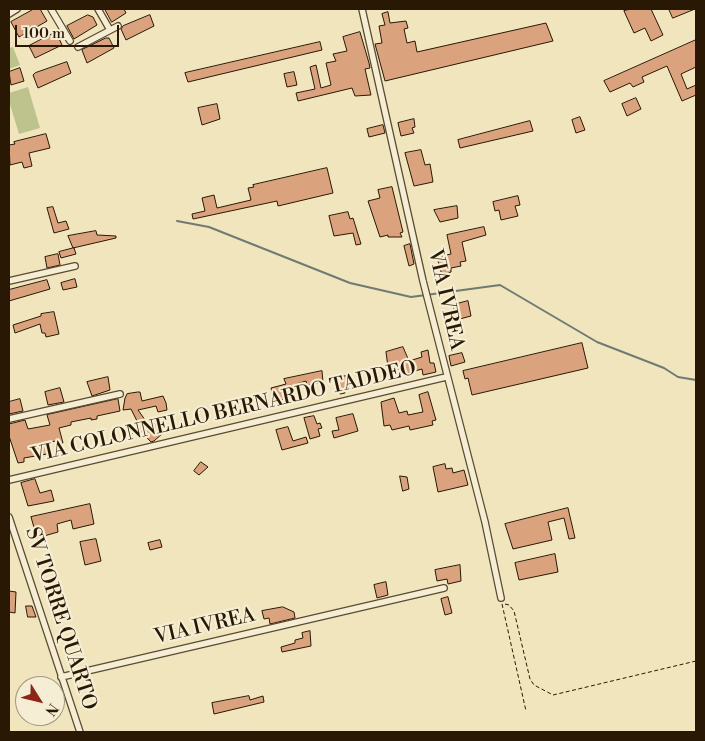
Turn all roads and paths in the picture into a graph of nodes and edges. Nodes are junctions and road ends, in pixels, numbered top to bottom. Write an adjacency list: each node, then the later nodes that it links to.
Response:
1 (17, 9): 5 (street)
2 (51, 9): 8 (street)
3 (98, 9): 7 (street)
4 (362, 9): 12 (street, VIA IVREA)
5 (9, 14)
6 (118, 26): 7 (street)
7 (110, 30): 9 (street)
8 (70, 41)
9 (78, 47)
10 (75, 266): 11 (street)
11 (9, 281)
12 (446, 377): 15 (street, VIA COLONNELLO BERNARDO TADDEO); 18 (street, VIA IVREA)
13 (120, 394): 14 (street)
14 (9, 418)
15 (9, 480)
16 (9, 517): 20 (street, SV TORRE QUARTO)
17 (444, 588): 21 (street, VIA IVREA)
18 (501, 601): 19 (path); 23 (path)
19 (696, 661)
20 (61, 676)
21 (65, 676)
22 (65, 689): 24 (street, SV TORRE QUARTO)
23 (526, 711)
24 (80, 732)

